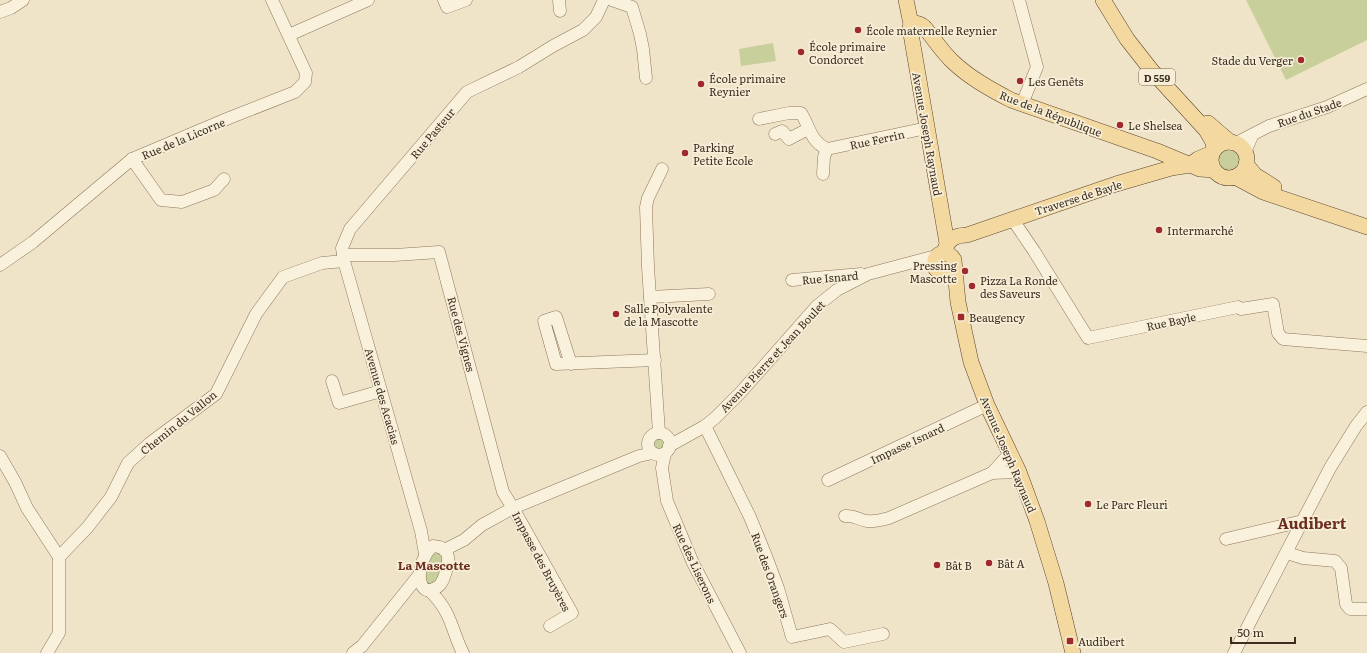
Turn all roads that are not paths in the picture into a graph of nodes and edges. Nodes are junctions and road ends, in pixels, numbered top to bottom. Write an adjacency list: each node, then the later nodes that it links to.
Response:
1 (23, 0): 12 (street)
2 (272, 0): 14 (street, Rue de la Licorne)
3 (368, 0): 14 (street)
4 (444, 0): 5 (street)
5 (466, 0)
6 (604, 0): 35 (street, Rue Pasteur)
7 (612, 0): 15 (street)
8 (906, 0): 13 (main road)
9 (1019, 0): 17 (street)
10 (1103, 0): 24 (main road, D 559)
11 (1111, 0): 23 (main road, D 559)
12 (0, 12)
13 (911, 24): 17 (main road, Rue de la République); 19 (main road, Avenue Joseph Raynaud)
14 (288, 35): 25 (street, Rue de la Licorne)
15 (646, 78)
16 (1367, 89): 23 (street, Rue du Stade)
17 (1022, 104): 26 (main road, Rue de la République)
18 (759, 119): 20 (street)
19 (927, 128): 22 (street, Rue Ferrin); 36 (main road, Avenue Joseph Raynaud)
20 (808, 129): 21 (street); 22 (street)
21 (775, 134)
22 (827, 149): 29 (street)
23 (1239, 150): 24 (main road); 30 (main road); 32 (main road, D 559)
24 (1213, 151): 26 (main road, Traverse de Bayle); 28 (main road)
25 (132, 159): 31 (street); 37 (street, Rue de la Licorne)
26 (1190, 165): 28 (main road, Traverse de Bayle); 33 (main road, Traverse de Bayle)
27 (662, 169): 41 (street)
28 (1214, 170): 30 (main road)
29 (823, 174)
30 (1235, 176): 34 (main road)
31 (224, 179)
32 (1367, 219)
33 (1013, 220): 36 (main road, Traverse de Bayle); 42 (street, Rue Bayle)
34 (1367, 227)
35 (344, 258): 46 (street, Avenue des Acacias); 56 (street, Rue des Vignes); 62 (street, Chemin du Vallon)
36 (945, 260): 38 (street, Avenue Pierre et Jean Boulet); 47 (main road, Avenue Joseph Raynaud)
37 (0, 265)
38 (868, 274): 39 (street, Rue Isnard); 49 (street, Avenue Pierre et Jean Boulet)
39 (792, 280)
40 (709, 294): 41 (street)
41 (650, 297): 43 (street)
42 (1367, 346)
43 (655, 360): 44 (street); 50 (street)
44 (571, 364)
45 (332, 381): 46 (street)
46 (381, 390): 60 (street, Avenue des Acacias)
47 (987, 405): 51 (main road, Avenue Joseph Raynaud); 55 (street, Impasse Isnard)
48 (1367, 412): 58 (street)
49 (705, 426): 50 (street, Avenue Pierre et Jean Boulet); 70 (street, Rue des Orangers)
50 (659, 446): 56 (street); 74 (street, Rue des Liserons)
51 (1010, 453): 53 (main road, Avenue Joseph Raynaud); 54 (street)
52 (0, 456): 62 (street)
53 (1018, 472): 54 (street); 75 (main road, Avenue Joseph Raynaud)
54 (992, 473): 57 (street)
55 (828, 480)
56 (513, 508): 60 (street); 69 (street, Impasse des Bruyères)
57 (845, 516)
58 (1303, 522): 59 (street); 61 (street)
59 (1226, 539)
60 (438, 553): 63 (street); 64 (street)
61 (1286, 553): 67 (street); 76 (street)
62 (59, 557): 71 (street)
63 (419, 575): 65 (street); 66 (street)
64 (443, 582): 65 (street); 68 (street)
65 (426, 589): 66 (street); 68 (street)
66 (406, 591): 72 (street)
67 (1367, 609)
68 (446, 612): 73 (street)
69 (550, 626)
70 (883, 634)
71 (47, 653)
72 (353, 653)
73 (463, 653)
74 (740, 653)
75 (1073, 653)
76 (1234, 653)

